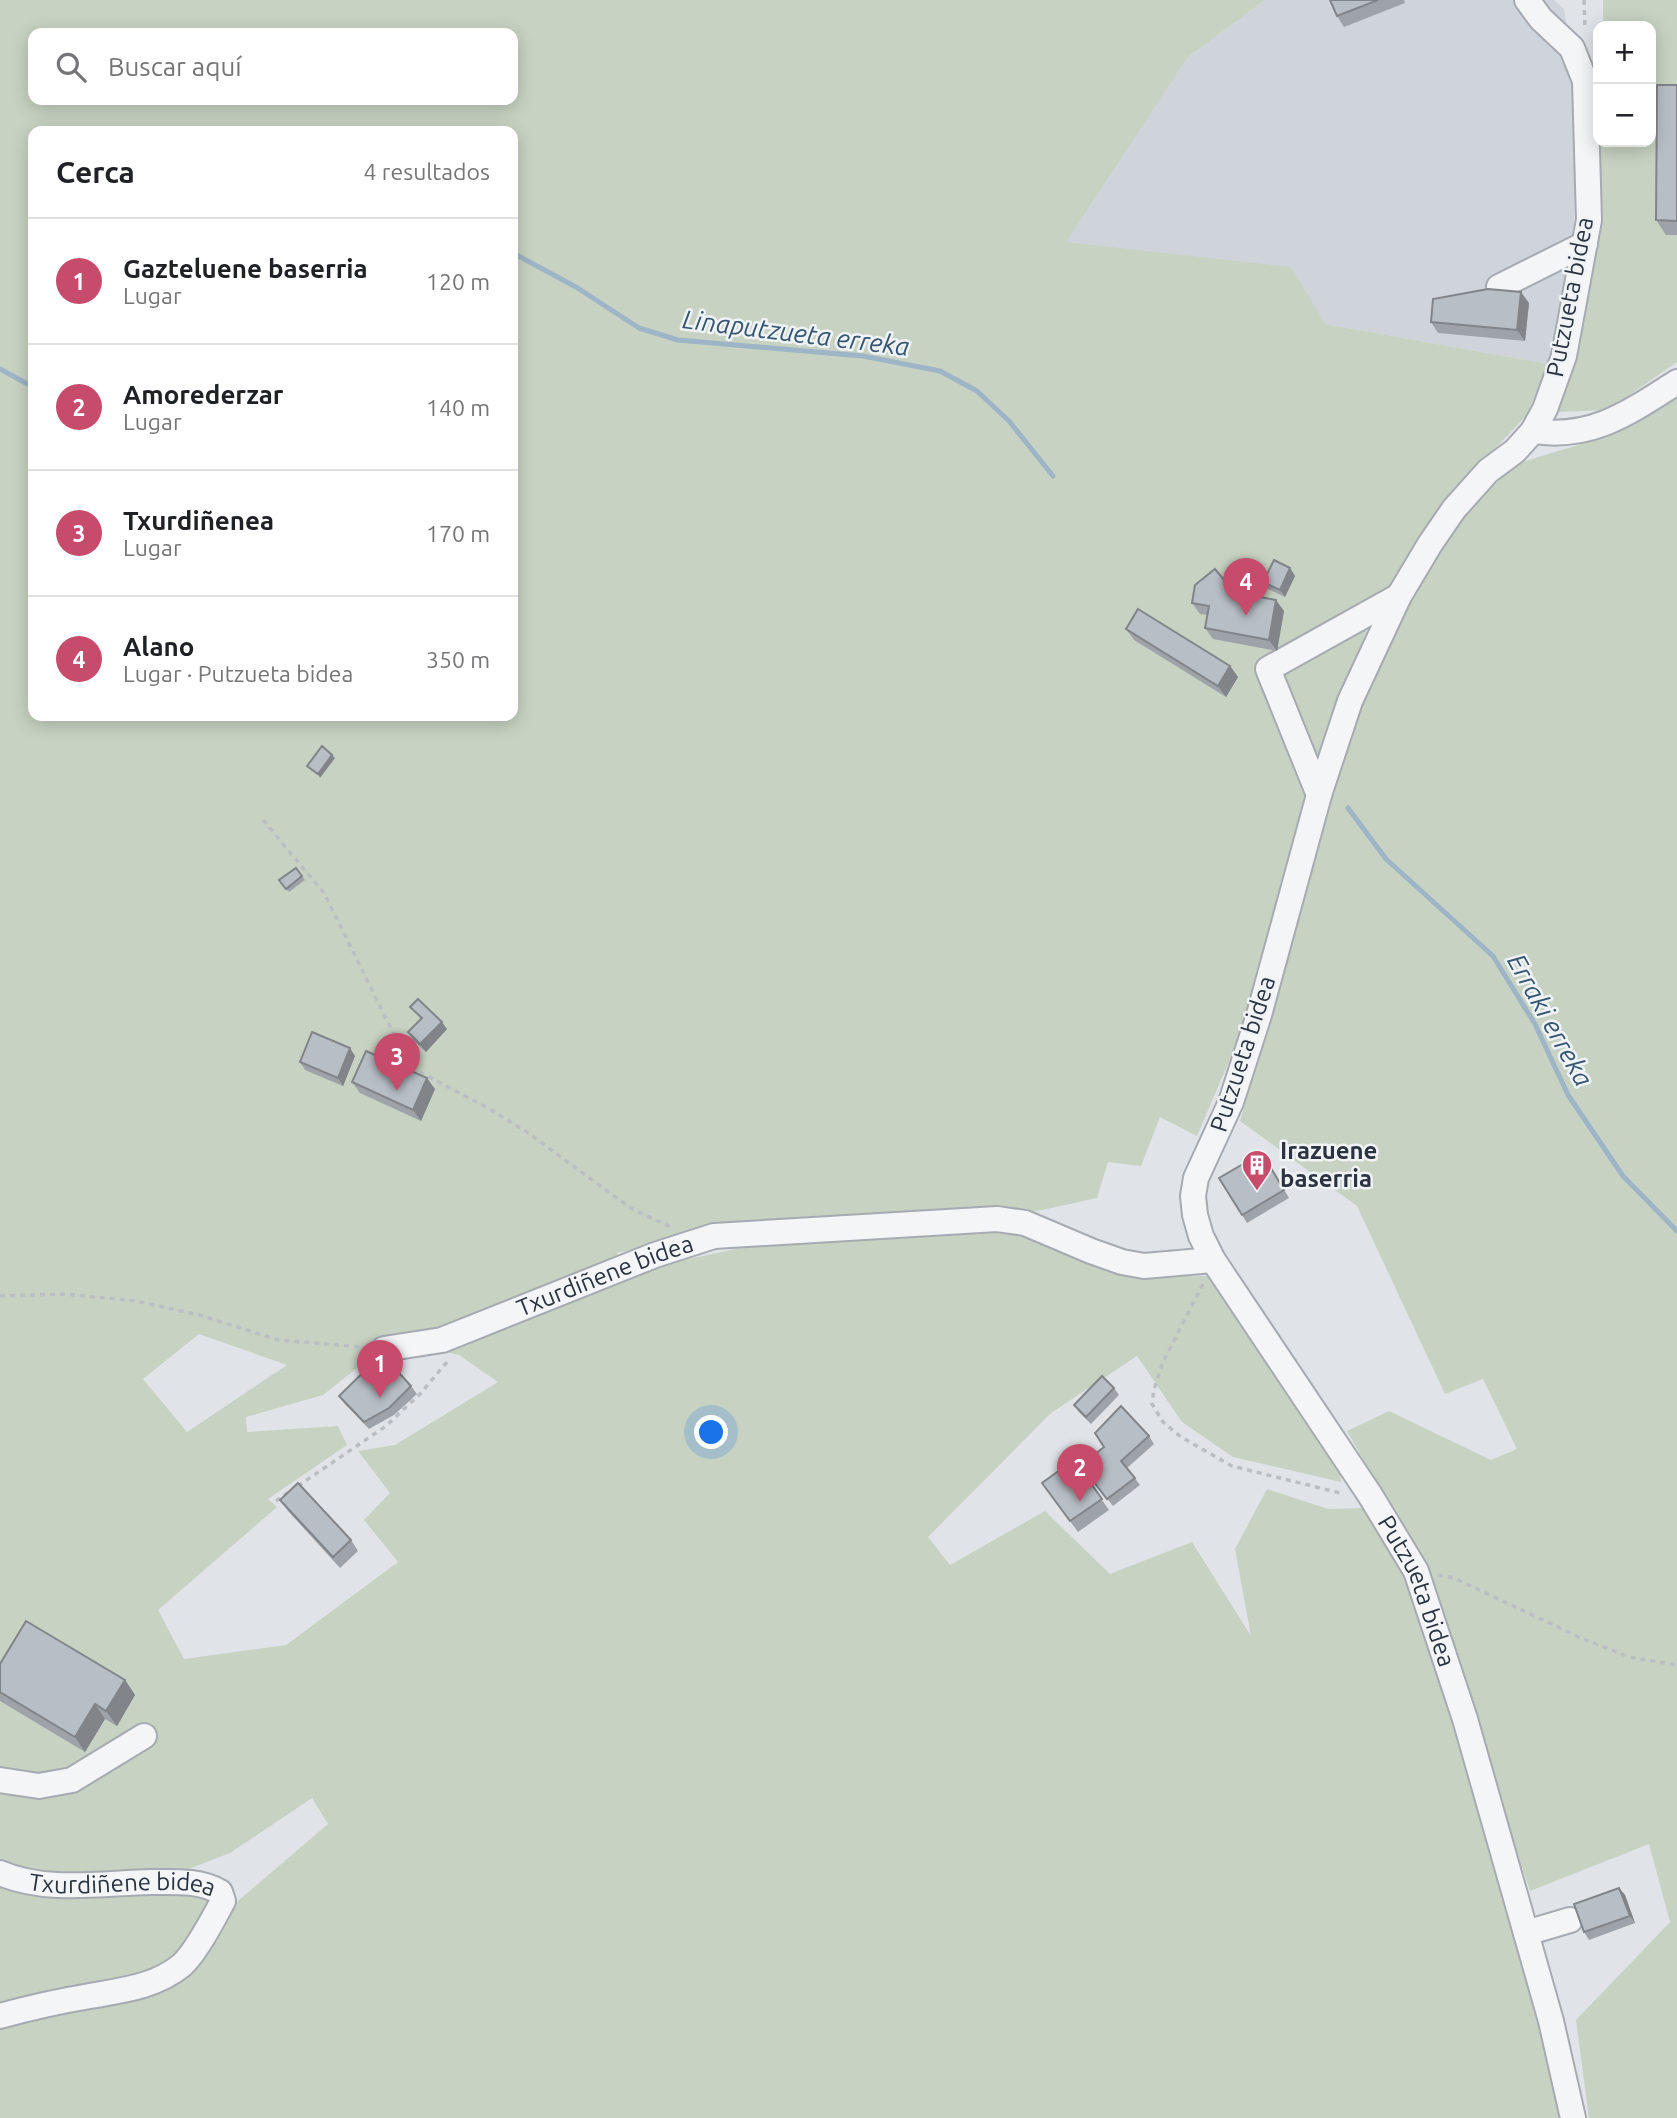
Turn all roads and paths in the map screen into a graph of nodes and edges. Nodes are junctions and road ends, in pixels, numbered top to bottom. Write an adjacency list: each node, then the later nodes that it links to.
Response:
1 (1527, 0): 2 (street, Putzueta bidea)
2 (1585, 244): 3 (street); 5 (street, Putzueta bidea)
3 (1499, 287)
4 (1677, 382): 5 (street)
5 (1533, 431): 6 (street, Putzueta bidea)
6 (1399, 596): 7 (street, Putzueta bidea); 7 (street)
7 (1319, 795): 10 (street, Putzueta bidea)
8 (263, 820): 9 (path)
9 (679, 1228)
10 (1213, 1260): 12 (street, Txurdiñene bidea); 14 (street, Putzueta bidea); 14 (path)
11 (0, 1296): 12 (path)
12 (384, 1349)
13 (453, 1354): 15 (path)
14 (1370, 1495): 16 (street, Putzueta bidea)
15 (276, 1501)
16 (1416, 1570): 17 (path); 22 (street, Putzueta bidea)
17 (1677, 1665)
18 (144, 1736): 19 (street)
19 (0, 1780)
20 (0, 1873): 23 (street, Txurdiñene bidea)
21 (1570, 1920): 22 (street)
22 (1526, 1933): 24 (street, Putzueta bidea)
23 (0, 2017)
24 (1573, 2118)

